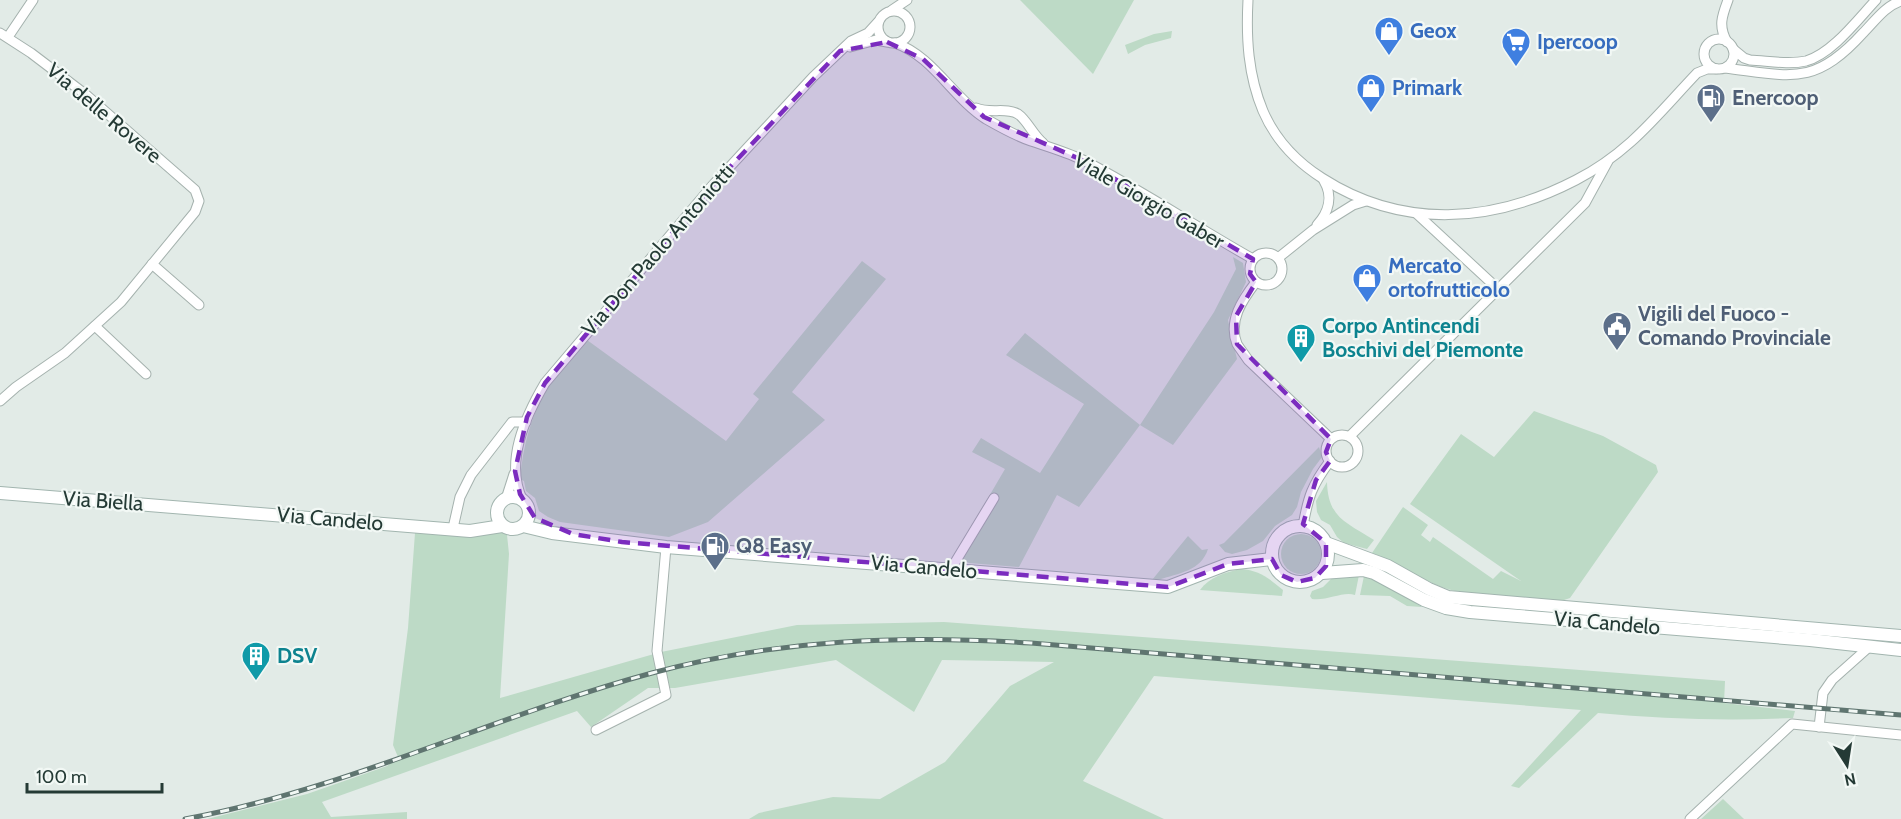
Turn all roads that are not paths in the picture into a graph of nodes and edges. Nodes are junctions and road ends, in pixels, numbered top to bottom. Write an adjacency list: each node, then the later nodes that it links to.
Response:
1 (33, 0): 11 (street)
2 (909, 0): 7 (street); 8 (street)
3 (1248, 0): 20 (street)
4 (1728, 0): 13 (street)
5 (1876, 0): 13 (street)
6 (1901, 1): 16 (street)
7 (891, 11): 8 (street); 9 (street)
8 (907, 16): 10 (street)
9 (878, 22): 12 (street); 14 (street, Via Don Paolo Antoniotti)
10 (909, 33): 12 (street); 15 (street, Viale Giorgio Gaber)
11 (4, 35): 26 (street, Via delle Rovere)
12 (891, 42): 14 (street, Via Don Paolo Antoniotti); 15 (street, Viale Giorgio Gaber)
13 (1730, 45): 16 (street); 16 (street)
14 (840, 51): 33 (street, Via Don Paolo Antoniotti)
15 (923, 59): 17 (street, Viale Giorgio Gaber)
16 (1721, 68): 19 (street)
17 (972, 107): 18 (street, Viale Giorgio Gaber); 18 (street, Viale Giorgio Gaber)
18 (1045, 145): 25 (street, Viale Giorgio Gaber)
19 (1609, 160): 22 (street); 28 (street)
20 (1323, 179): 21 (street); 23 (street)
21 (1368, 201): 22 (street); 23 (street)
22 (1417, 214): 28 (street)
23 (1313, 230): 24 (street)
24 (1278, 258): 25 (street); 27 (street)
25 (1253, 259): 27 (street)
26 (152, 264): 29 (street); 30 (street)
27 (1256, 282): 35 (street)
28 (1498, 289): 34 (street)
29 (199, 305)
30 (95, 326): 31 (street); 32 (street)
31 (147, 374)
32 (0, 401)
33 (526, 422): 37 (street, Via Don Paolo Antoniotti); 48 (street)
34 (1350, 436): 35 (street); 36 (street)
35 (1331, 439): 36 (street)
36 (1330, 461): 47 (street)
37 (515, 471): 40 (street, Via Don Paolo Antoniotti); 41 (street, Via Don Paolo Antoniotti)
38 (0, 493): 42 (street, Via Biella)
39 (994, 498): 53 (street)
40 (506, 499): 41 (street); 43 (street)
41 (523, 501): 44 (street)
42 (207, 509): 48 (street, Via Candelo)
43 (497, 509): 45 (street); 48 (street, Via Candelo)
44 (529, 513): 46 (street); 49 (street, Via Candelo)
45 (502, 526): 46 (street); 48 (street, Via Candelo)
46 (523, 526): 49 (street, Via Candelo)
47 (1303, 526): 50 (street); 52 (street)
48 (453, 528)
49 (573, 534): 51 (street, Via Candelo)
50 (1326, 543): 54 (street); 55 (street, Via Candelo)
51 (666, 547): 53 (street, Via Candelo); 59 (street)
52 (1272, 559): 53 (street, Via Candelo); 54 (street)
53 (951, 569)
54 (1322, 573): 56 (street, Via Candelo)
55 (1901, 636)
56 (1869, 646): 57 (street, Via Candelo); 58 (street)
57 (1901, 650)
58 (1819, 727): 60 (street); 61 (street)
59 (596, 730)
60 (1901, 735)
61 (1690, 819)

